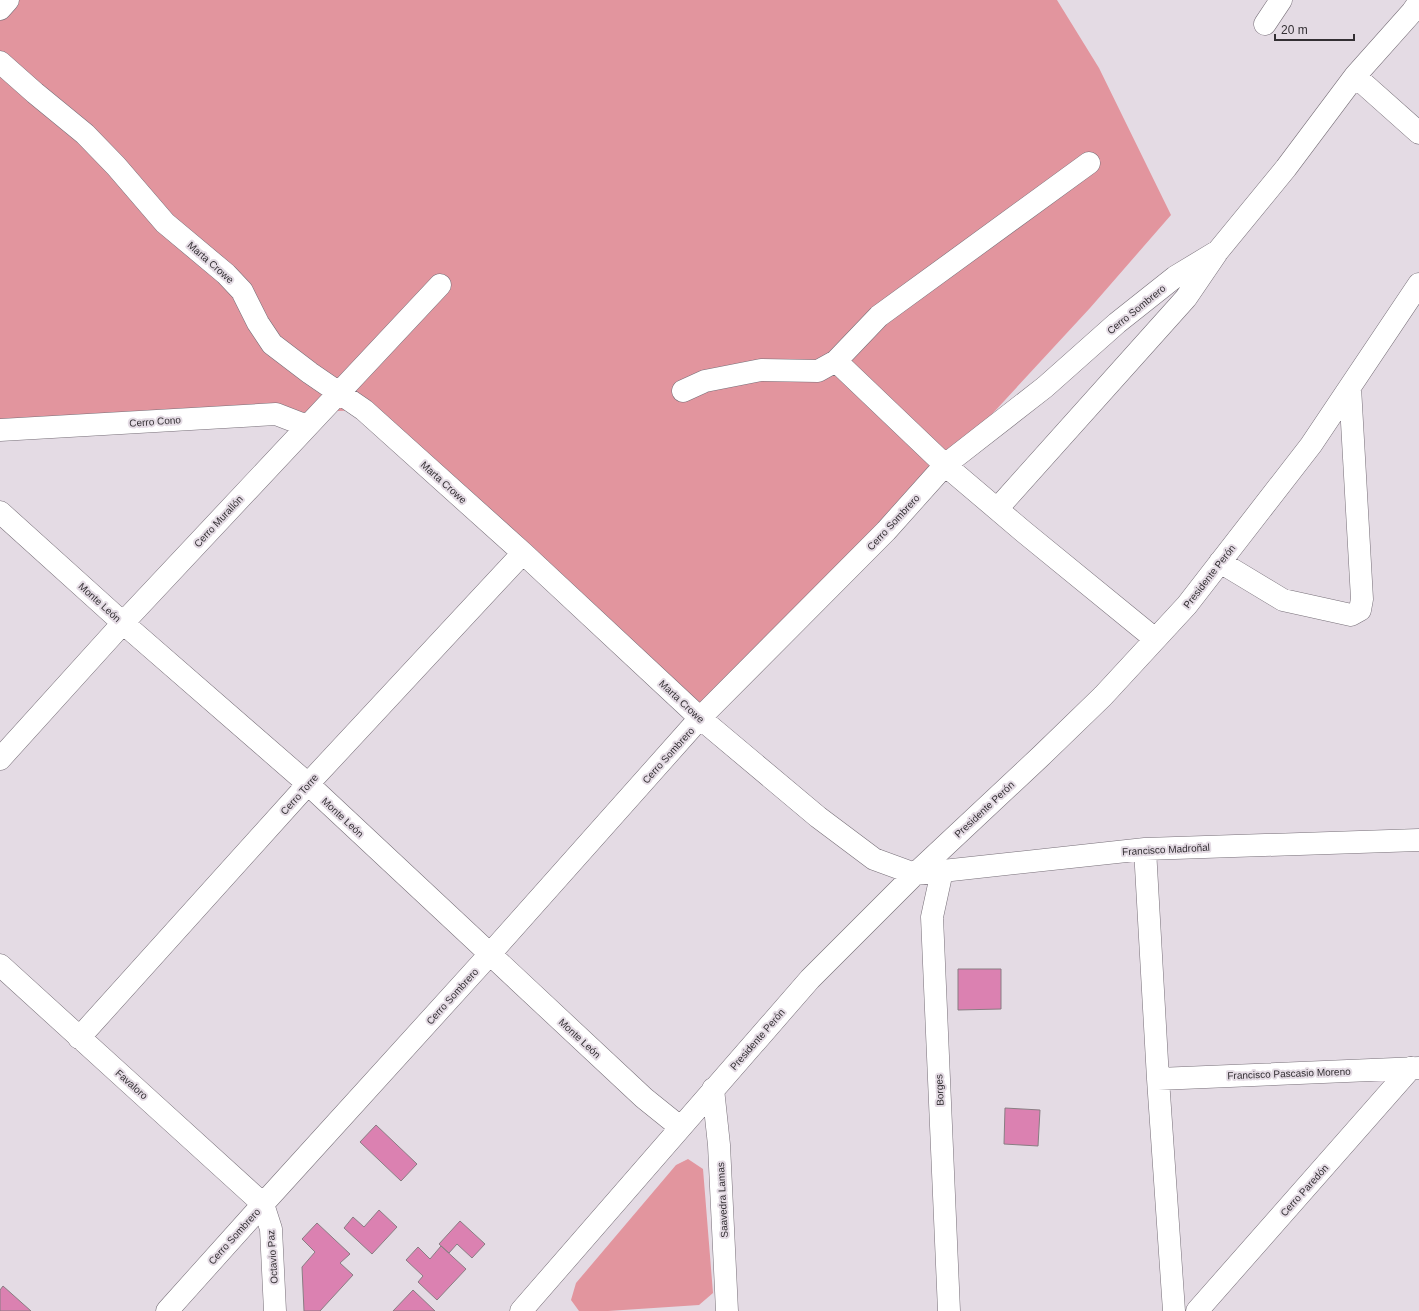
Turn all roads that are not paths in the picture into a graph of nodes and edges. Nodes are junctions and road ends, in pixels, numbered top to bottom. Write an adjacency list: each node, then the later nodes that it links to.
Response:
1 (8, 0): 4 (street)
2 (1282, 0): 5 (street)
3 (1419, 2): 7 (street, Cerro Sombrero)
4 (0, 9)
5 (1265, 24)
6 (0, 62): 16 (street, Marta Crowe)
7 (1355, 76): 8 (street); 10 (street, Cerro Sombrero)
8 (1419, 133)
9 (1089, 163): 13 (street)
10 (1218, 251): 19 (street, Cerro Sombrero); 20 (street, Cerro Sombrero)
11 (1419, 284): 14 (street, Presidente Perón)
12 (440, 285): 16 (street, Cerro Murallón)
13 (836, 361): 15 (street); 19 (street)
14 (1350, 387): 23 (street, Presidente Perón); 23 (street)
15 (683, 391)
16 (339, 393): 17 (street, Cerro Murallón); 22 (street, Marta Crowe)
17 (307, 426): 18 (street, Cerro Cono); 24 (street, Cerro Murallón)
18 (0, 430)
19 (945, 465): 20 (street); 26 (street, Cerro Sombrero)
20 (997, 509): 25 (street)
21 (0, 512): 24 (street, Monte León)
22 (523, 553): 26 (street, Marta Crowe); 28 (street, Cerro Torre)
23 (1220, 562): 25 (street, Presidente Perón)
24 (123, 623): 27 (street, Cerro Murallón); 28 (street, Monte León)
25 (1155, 639): 32 (street, Presidente Perón)
26 (700, 718): 32 (street, Marta Crowe); 33 (street, Cerro Sombrero)
27 (0, 759)
28 (308, 784): 33 (street, Monte León); 35 (street, Cerro Torre)
29 (1419, 840): 30 (street, Francisco Madroñal)
30 (1145, 849): 31 (street, Francisco Madroñal); 37 (street)
31 (942, 871): 32 (street, Francisco Madroñal); 45 (street, Borges)
32 (915, 874): 38 (street, Presidente Perón)
33 (490, 954): 39 (street, Monte León); 40 (street, Cerro Sombrero)
34 (0, 965): 35 (street, Favaloro)
35 (79, 1038): 40 (street, Favaloro)
36 (1415, 1068): 37 (street, Francisco Pascasio Moreno); 47 (street, Cerro Paredón)
37 (1158, 1078): 46 (street)
38 (713, 1089): 39 (street, Presidente Perón); 44 (street, Saavedra Lamas)
39 (680, 1127): 41 (street, Presidente Perón)
40 (262, 1204): 42 (street, Cerro Sombrero); 43 (street, Octavio Paz)
41 (526, 1309)
42 (167, 1311)
43 (274, 1311)
44 (727, 1311)
45 (949, 1311)
46 (1174, 1311)
47 (1197, 1311)

